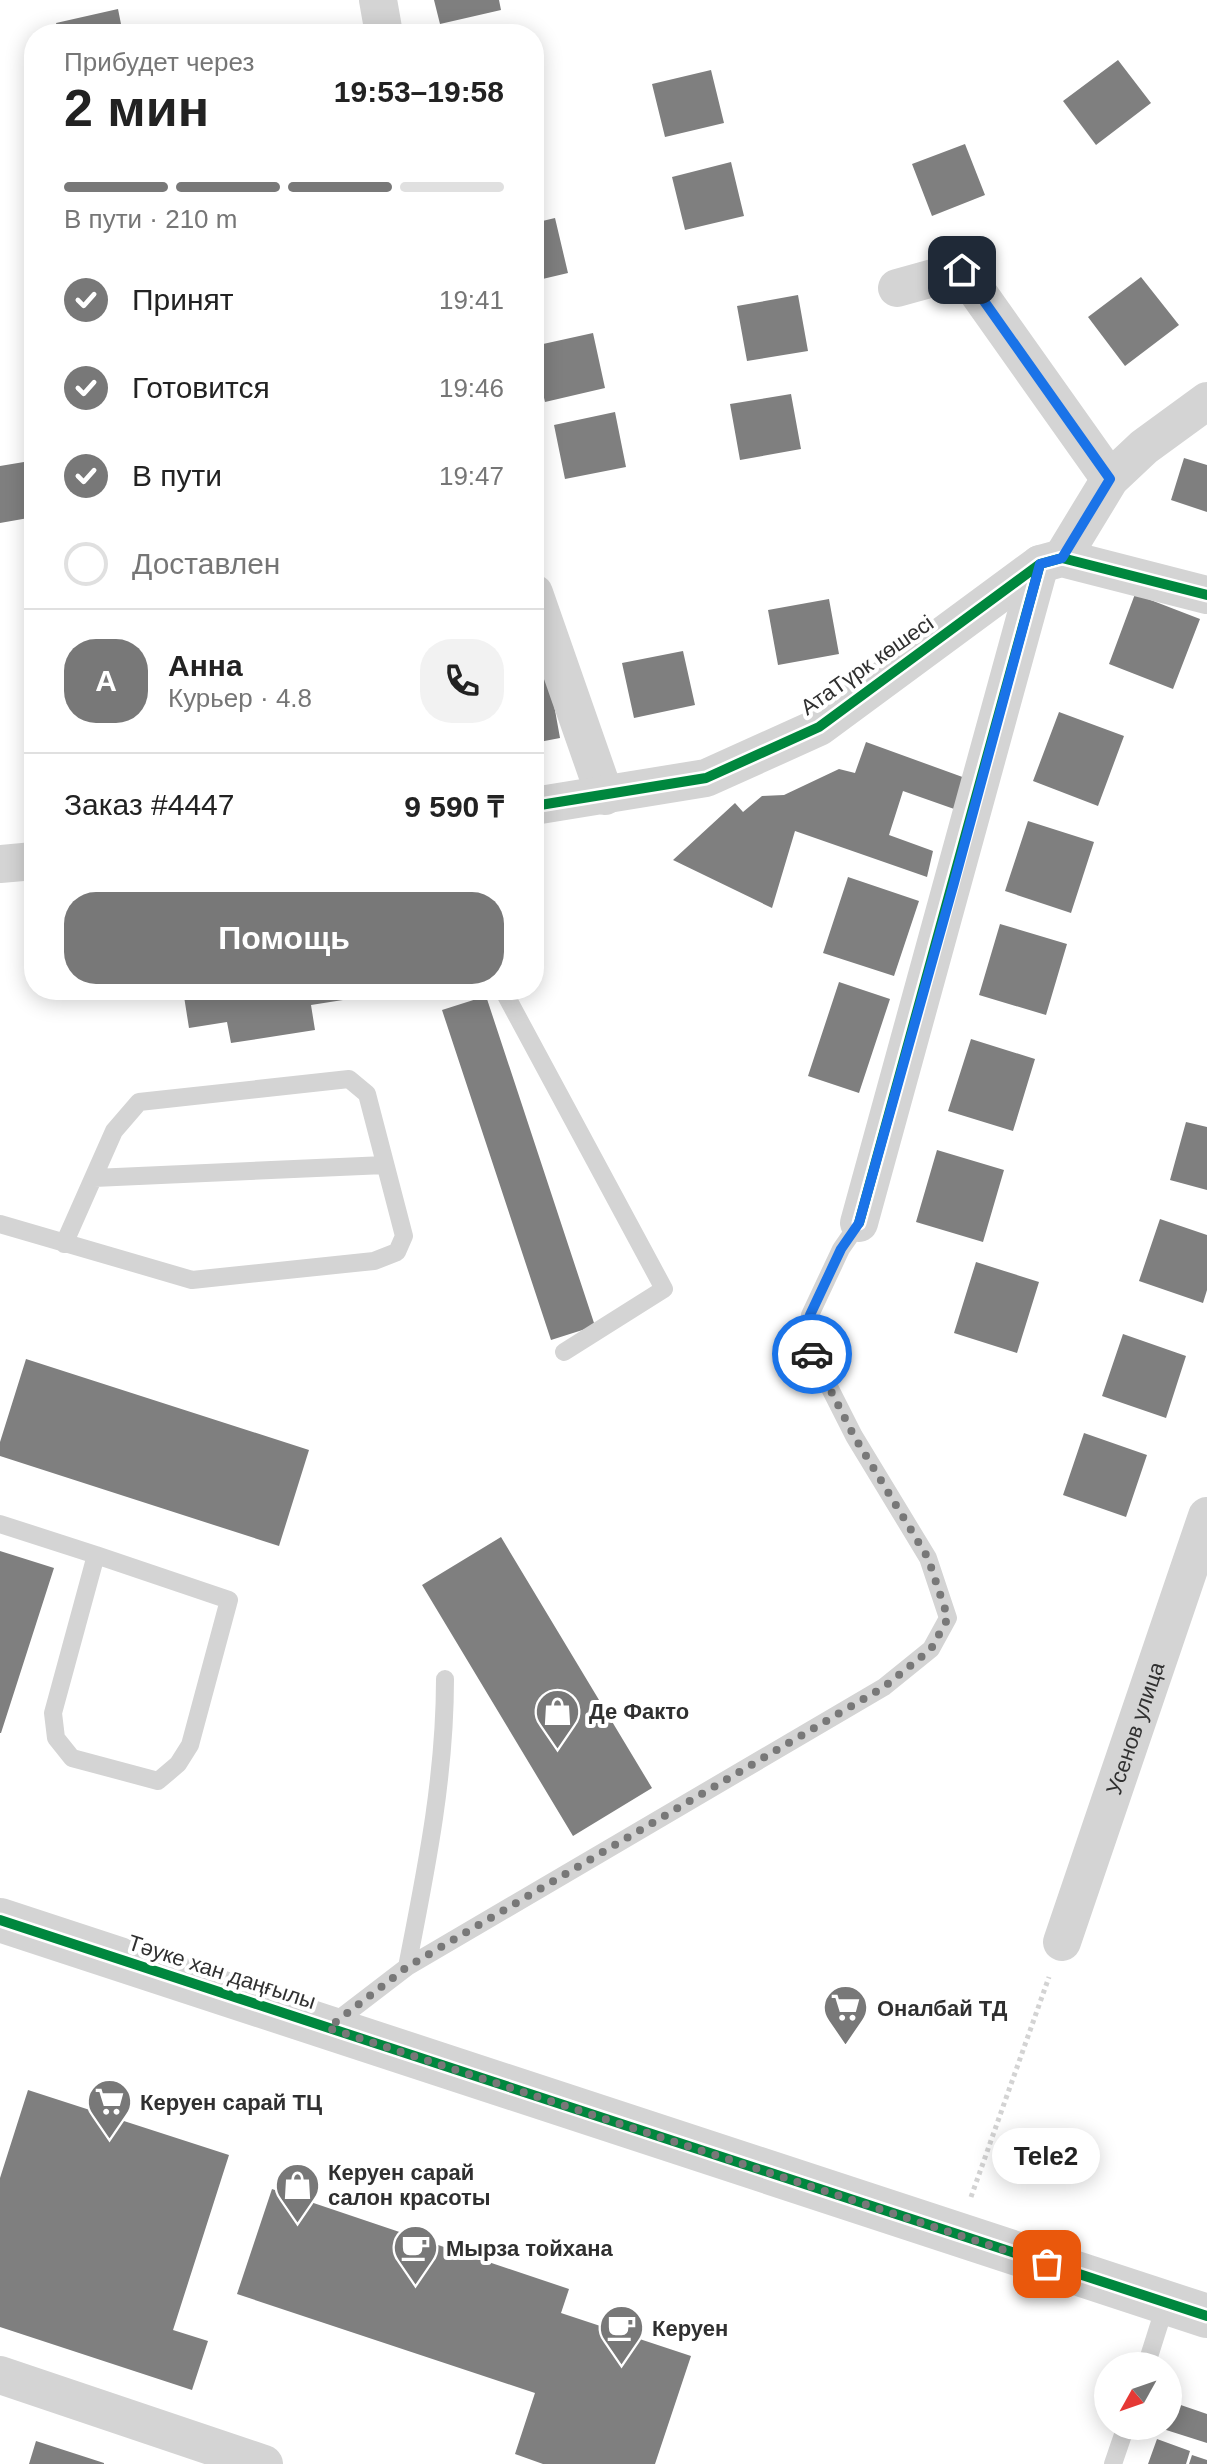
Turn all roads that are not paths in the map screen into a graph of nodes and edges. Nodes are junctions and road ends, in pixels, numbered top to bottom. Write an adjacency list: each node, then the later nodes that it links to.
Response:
1 (378, 0): 2 (street)
2 (382, 24)
3 (897, 288): 5 (street)
4 (1207, 401): 5 (street)
5 (1110, 479): 6 (street)
6 (1051, 561): 7 (street); 9 (street, АтаТүрк көшесі); 16 (street)
7 (1207, 595)
8 (544, 622): 9 (street)
9 (605, 796): 10 (street, АтаТүрк көшесі)
10 (544, 805)
11 (24, 862): 12 (street)
12 (0, 864)
13 (508, 1000): 19 (lane)
14 (385, 1165): 15 (lane); 15 (lane); 18 (lane)
15 (94, 1178): 18 (lane)
16 (859, 1223): 26 (lane)
17 (0, 1224): 18 (lane)
18 (64, 1244)
19 (564, 1352)
20 (1207, 1516): 25 (street, Усенов улица)
21 (0, 1524): 22 (lane)
22 (96, 1555): 22 (lane)
23 (445, 1679): 26 (lane)
24 (0, 1920): 27 (street, Тәуке хан даңғылы)
25 (1062, 1942)
26 (407, 1967): 27 (lane)
27 (328, 2028): 28 (street, Тәуке хан даңғылы)
28 (1166, 2303): 29 (street, Тәуке хан даңғылы); 30 (lane)
29 (1207, 2316)
30 (1150, 2352)
31 (0, 2375): 33 (street)
32 (1121, 2440): 34 (lane)
33 (264, 2464)
34 (1113, 2464)

